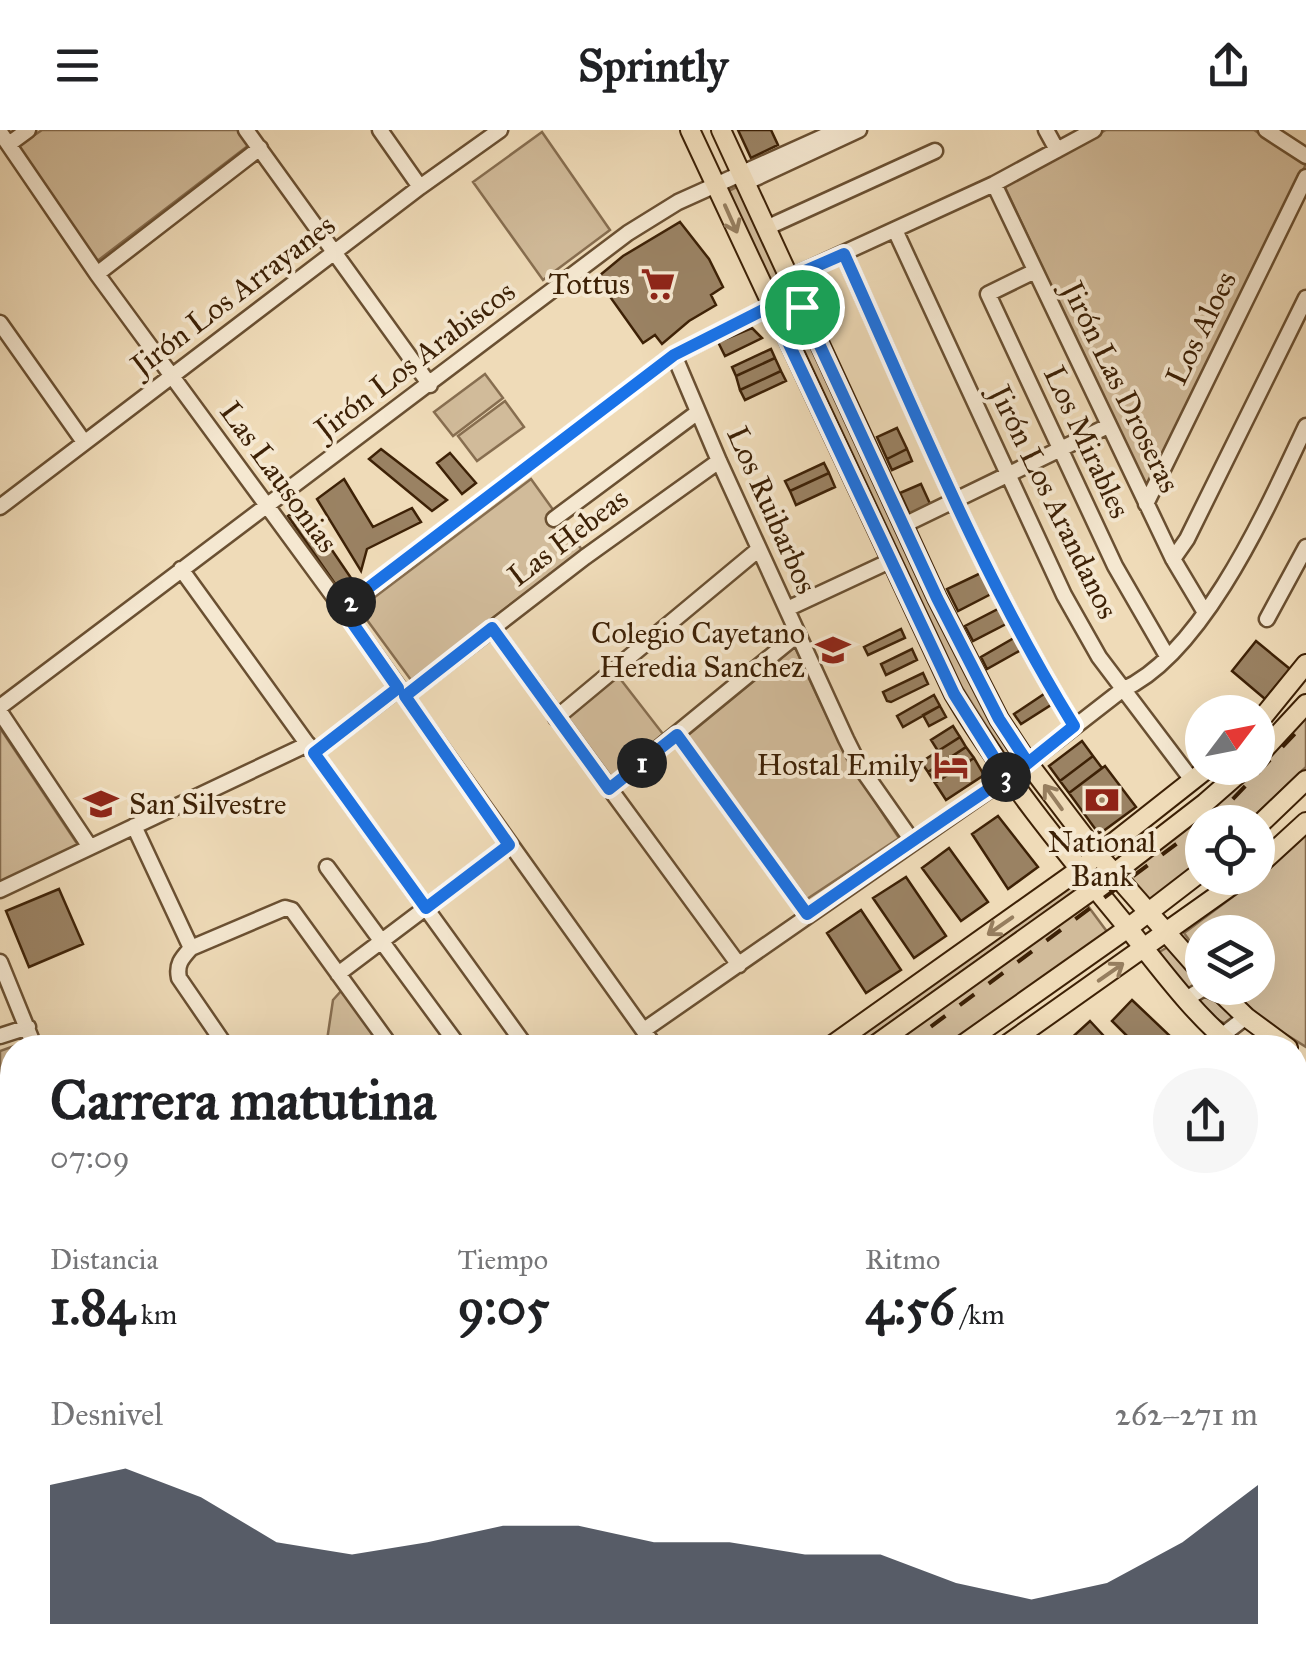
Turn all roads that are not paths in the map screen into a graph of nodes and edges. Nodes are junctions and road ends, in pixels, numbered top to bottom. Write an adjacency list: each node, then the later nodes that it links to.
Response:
1 (28, 130): 12 (street)
2 (246, 130): 13 (street)
3 (380, 130): 21 (street)
4 (500, 130): 21 (street, Jirón Los Arrayanes)
5 (690, 130): 20 (main road)
6 (720, 130): 18 (main road)
7 (838, 130): 18 (street, Jirón Los Arabiscos)
8 (859, 130): 18 (street)
9 (1046, 130): 14 (street)
10 (1094, 130): 14 (street)
11 (1266, 130): 16 (street)
12 (4, 138): 27 (street, Las Lausonias)
13 (260, 148): 24 (street); 27 (street)
14 (1056, 150): 19 (street)
15 (935, 151): 22 (street)
16 (1306, 156)
17 (1306, 177): 43 (street, Los Aloes)
18 (743, 178): 20 (street, Jirón Los Arabiscos); 22 (main road)
19 (994, 184): 23 (street); 26 (street, Jirón Las Droseras)
20 (716, 185): 30 (main road, one-way to 30); 34 (street, Jirón Los Arabiscos)
21 (420, 187): 24 (street, Jirón Los Arrayanes)
22 (766, 228): 28 (main road)
23 (895, 230): 25 (street); 41 (street, Jirón Los Arandanos)
24 (333, 253): 33 (street, Jirón Los Arrayanes); 34 (street)
25 (844, 254): 28 (street); 42 (street)
26 (1035, 271): 36 (street, Jirón Las Droseras); 39 (street, Los Mirables)
27 (97, 274): 33 (street, Las Lausonias)
28 (789, 278): 47 (main road)
29 (1306, 298): 50 (street)
30 (771, 306): 32 (street); 51 (main road)
31 (0, 323): 38 (street)
32 (674, 355): 35 (street, Los Ruibarbos); 53 (street)
33 (172, 377): 38 (street, Jirón Los Arrayanes); 44 (street, Las Lausonias)
34 (430, 386): 44 (street, Jirón Los Arabiscos)
35 (698, 412): 40 (street, Los Ruibarbos); 46 (street)
36 (1108, 426): 39 (street); 43 (street, Jirón Las Droseras)
37 (1304, 436): 55 (street)
38 (84, 442): 45 (street, Jirón Los Arrayanes)
39 (1060, 450): 41 (street); 59 (street, Los Mirables)
40 (718, 461): 49 (street, Los Ruibarbos); 57 (street, Las Hebeas)
41 (1008, 474): 42 (street); 61 (street, Jirón Los Arandanos)
42 (954, 500): 47 (street); 67 (street)
43 (1146, 504): 50 (street, Jirón Las Droseras)
44 (266, 506): 52 (street, Jirón Los Arabiscos); 53 (street, Las Lausonias)
45 (0, 507)
46 (554, 519)
47 (904, 525): 71 (main road)
48 (1306, 547): 56 (street)
49 (759, 550): 54 (street, Los Ruibarbos); 66 (street)
50 (1173, 559): 55 (street, Jirón Las Droseras)
51 (890, 561): 54 (street); 73 (main road)
52 (181, 570): 65 (street, Jirón Los Arabiscos); 70 (street)
53 (342, 608): 62 (street, Las Lausonias)
54 (787, 609): 58 (street, Los Ruibarbos)
55 (1204, 611): 59 (street)
56 (1266, 619)
57 (492, 628): 62 (street, Las Hebeas); 66 (street)
58 (798, 634): 68 (street); 81 (street, Los Ruibarbos)
59 (1166, 656): 61 (street)
60 (1306, 664): 63 (main road)
61 (1122, 690): 67 (street); 72 (street, Jirón Los Arandanos)
62 (402, 692): 70 (street, Las Hebeas); 82 (street, Las Lausonias)
63 (1275, 702)
64 (1306, 704): 69 (main road)
65 (0, 710): 83 (street)
66 (556, 718): 77 (street)
67 (1074, 726): 71 (street)
68 (677, 735): 77 (street); 95 (street)
69 (1275, 738)
70 (311, 749): 80 (street); 93 (street)
71 (1028, 763): 73 (street); 85 (main road, one-way to 71)
72 (1185, 771)
73 (1007, 778): 81 (street); 87 (main road)
74 (1306, 780): 78 (main road)
75 (1186, 785): 85 (main road)
76 (1226, 785): 88 (main road)
77 (609, 789): 103 (street)
78 (1275, 810)
79 (1306, 822): 84 (main road)
80 (134, 826): 83 (street); 99 (street)
81 (913, 842): 95 (street)
82 (509, 845): 93 (street); 110 (street, Las Lausonias)
83 (90, 847): 91 (street)
84 (1275, 850)
85 (1098, 855): 87 (main road); 88 (main road)
86 (327, 866): 98 (street)
87 (1080, 869): 90 (main road); 118 (main road, one-way to 118)
88 (1114, 874): 90 (main road); 94 (main road)
89 (1185, 885): 94 (main road)
90 (1095, 888): 96 (main road); 119 (main road)
91 (0, 890)
92 (1219, 895): 97 (main road)
93 (426, 908): 98 (street); 116 (street)
94 (1148, 913): 96 (main road); 97 (main road)
95 (807, 914): 103 (street)
96 (1128, 928): 100 (main road); 120 (main road)
97 (1166, 934): 100 (main road); 101 (main road)
98 (381, 941): 104 (street); 115 (street)
99 (191, 948): 104 (street); 113 (street)
100 (1144, 949): 105 (main road); 121 (main road, one-way to 100)
101 (1185, 955)
102 (0, 962): 109 (street)
103 (739, 965): 110 (street)
104 (338, 974): 114 (street)
105 (1185, 998)
106 (1191, 1005): 122 (main road)
107 (1234, 1005): 108 (main road)
108 (1246, 1017): 123 (street); 124 (main road)
109 (28, 1027): 111 (street); 112 (street)
110 (644, 1030): 117 (street, Las Lausonias)
111 (3, 1035)
112 (31, 1035)
113 (218, 1035)
114 (383, 1035)
115 (450, 1035)
116 (518, 1035)
117 (647, 1035)
118 (846, 1035)
119 (889, 1035)
120 (976, 1035)
121 (1021, 1035)
122 (1214, 1035)
123 (1229, 1035)
124 (1270, 1035)

